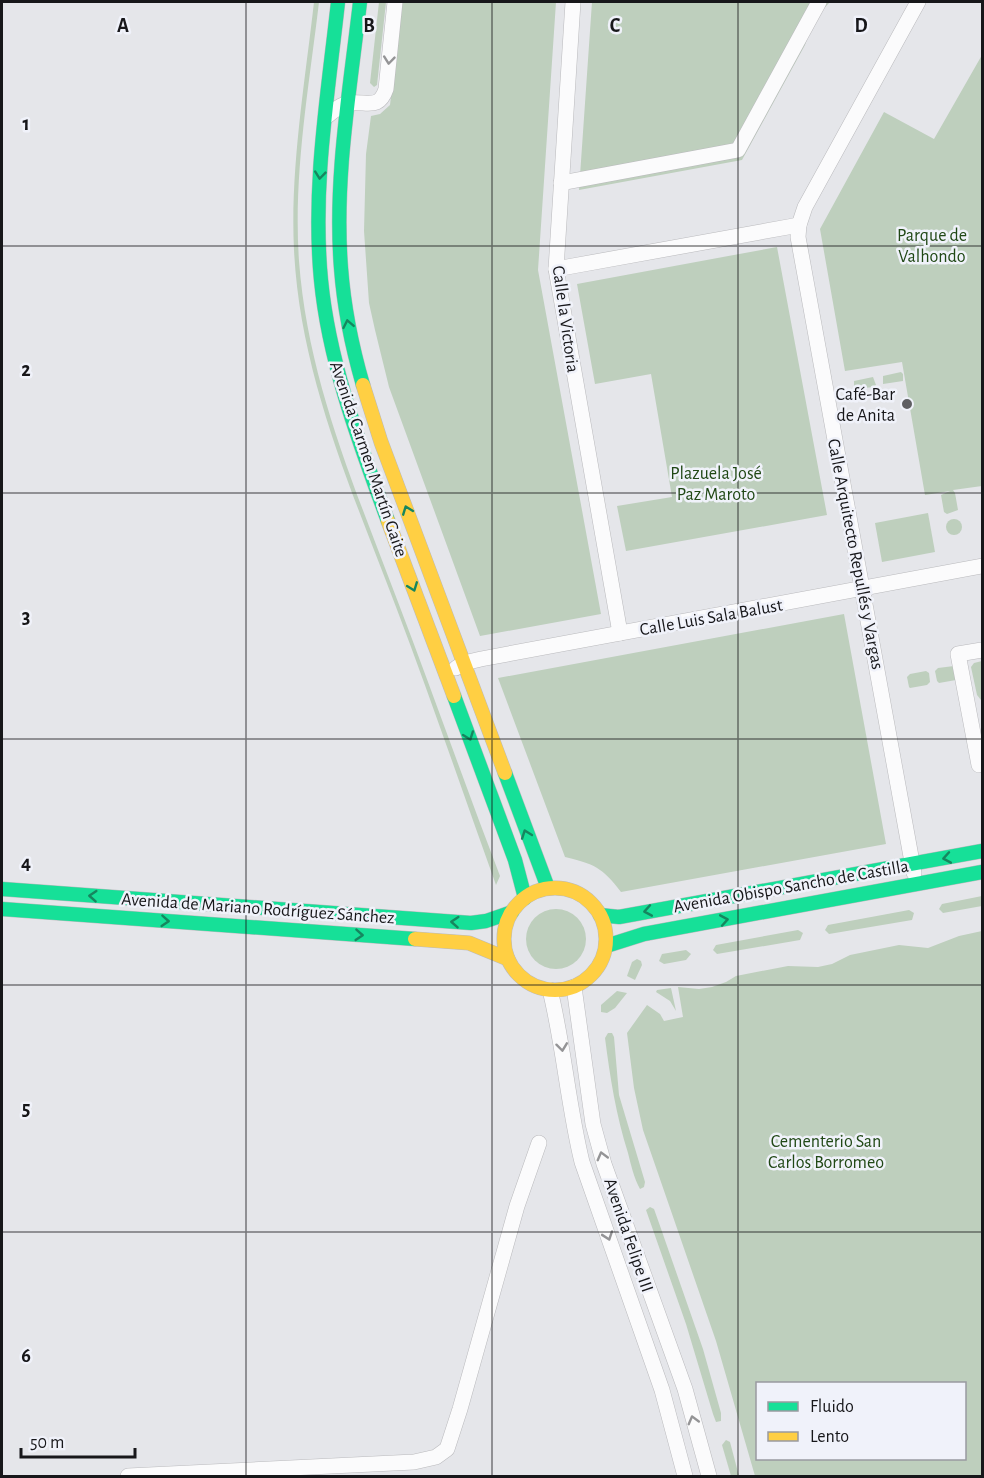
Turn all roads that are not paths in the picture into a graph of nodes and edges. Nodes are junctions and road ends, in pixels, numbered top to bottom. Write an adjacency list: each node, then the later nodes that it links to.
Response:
1 (338, 2): 8 (main road, Avenida Carmen Martín Gaite)
2 (360, 2): 7 (main road, Avenida Carmen Martín Gaite)
3 (395, 2): 7 (street, one-way to 7)
4 (573, 2): 9 (street, Calle la Victoria)
5 (819, 2): 9 (street)
6 (918, 2): 10 (street, Calle Arquitecto Repullés y Vargas)
7 (349, 103): 8 (street); 16 (main road, Avenida Carmen Martín Gaite, one-way to 7)
8 (326, 117): 17 (main road, Avenida Carmen Martín Gaite, one-way to 17)
9 (561, 183): 11 (street, Calle la Victoria)
10 (799, 225): 11 (street); 13 (street, Calle Arquitecto Repullés y Vargas)
11 (556, 269): 14 (street, Calle la Victoria)
12 (982, 566): 13 (street, Calle Luis Sala Balust)
13 (862, 590): 14 (street, Calle Luis Sala Balust); 20 (street, Calle Arquitecto Repullés y Vargas)
14 (620, 633): 16 (street, Calle Luis Sala Balust)
15 (982, 650): 18 (street)
16 (464, 663): 17 (street); 23 (main road, Avenida Carmen Martín Gaite, one-way to 16)
17 (448, 681): 25 (main road, Avenida Carmen Martín Gaite, one-way to 25)
18 (982, 764)
19 (982, 851): 20 (main road, Avenida Obispo Sancho de Castilla, one-way to 20)
20 (912, 864): 22 (street, Calle Arquitecto Repullés y Vargas); 28 (main road, Avenida Obispo Sancho de Castilla, one-way to 28)
21 (982, 872): 22 (main road, Avenida Obispo Sancho de Castilla)
22 (916, 885): 29 (main road, Avenida Obispo Sancho de Castilla, one-way to 22)
23 (548, 888): 25 (main road); 28 (main road)
24 (2, 889): 27 (main road, Avenida de Mariano Rodríguez Sánchez, one-way to 24)
25 (525, 898): 27 (main road)
26 (2, 909): 30 (main road, Avenida de Mariano Rodríguez Sánchez, one-way to 30)
27 (512, 912): 30 (main road)
28 (600, 915): 29 (main road)
29 (606, 946): 31 (main road)
30 (508, 959): 32 (main road)
31 (574, 987): 32 (main road); 36 (street, Avenida Felipe III, one-way to 31)
32 (550, 990): 35 (street, Avenida Felipe III, one-way to 35)
33 (539, 1143): 34 (street)
34 (129, 1476)
35 (686, 1476)
36 (709, 1476)

